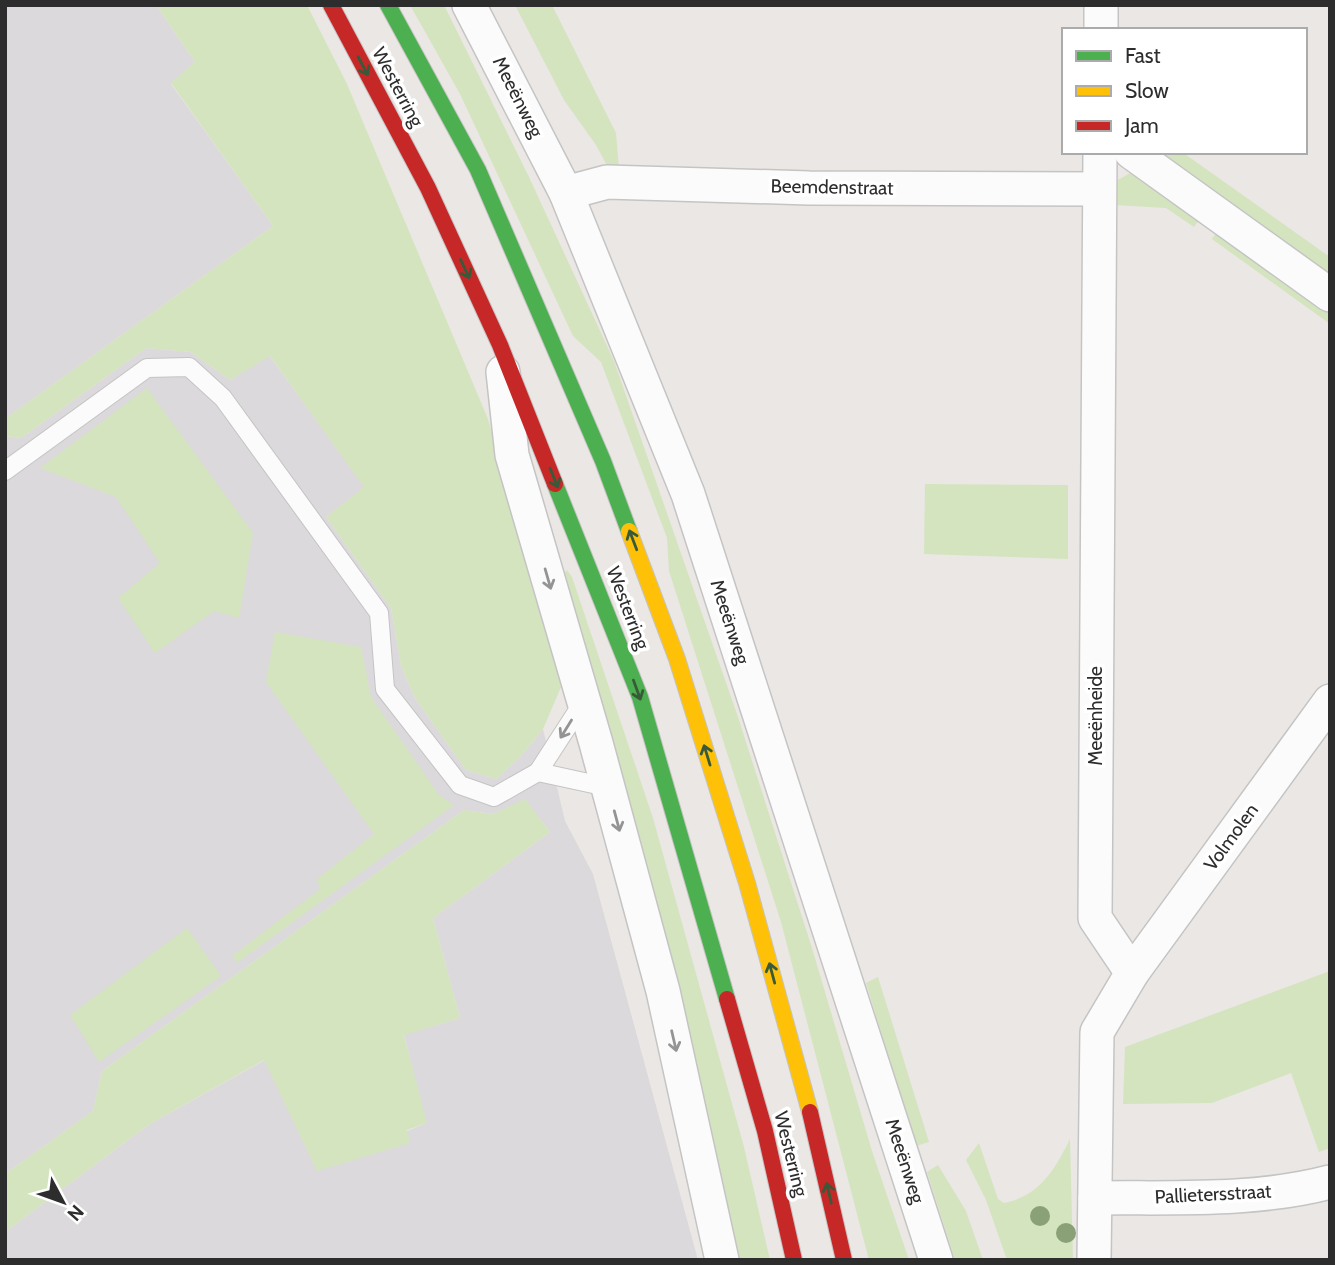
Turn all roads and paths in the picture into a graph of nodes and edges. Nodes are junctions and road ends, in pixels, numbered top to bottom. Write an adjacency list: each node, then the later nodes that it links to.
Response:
1 (331, 5): 11 (highway, Westerring, one-way to 11)
2 (388, 5): 22 (highway, Westerring, one-way to 2)
3 (469, 5): 9 (street, Meeënweg)
4 (1101, 5): 5 (street)
5 (1101, 28)
6 (1100, 154): 8 (street, Meeënheide)
7 (1134, 154): 10 (street)
8 (1099, 189): 9 (street, Beemdenstraat); 17 (street, Meeënheide)
9 (566, 193): 23 (street, Meeënweg)
10 (1330, 295)
11 (500, 345): 13 (street, one-way to 13); 21 (highway, Westerring, one-way to 21)
12 (5, 471): 15 (lane)
13 (584, 701): 15 (lane, one-way to 15); 16 (street)
14 (1330, 701): 17 (street, Volmolen)
15 (538, 772): 16 (lane)
16 (607, 787): 20 (street, one-way to 20)
17 (1132, 973): 19 (street)
18 (1330, 1182): 19 (street, Pallietersstraat)
19 (1095, 1198): 24 (street)
20 (722, 1260)
21 (794, 1260)
22 (844, 1260)
23 (936, 1260)
24 (1094, 1260)

